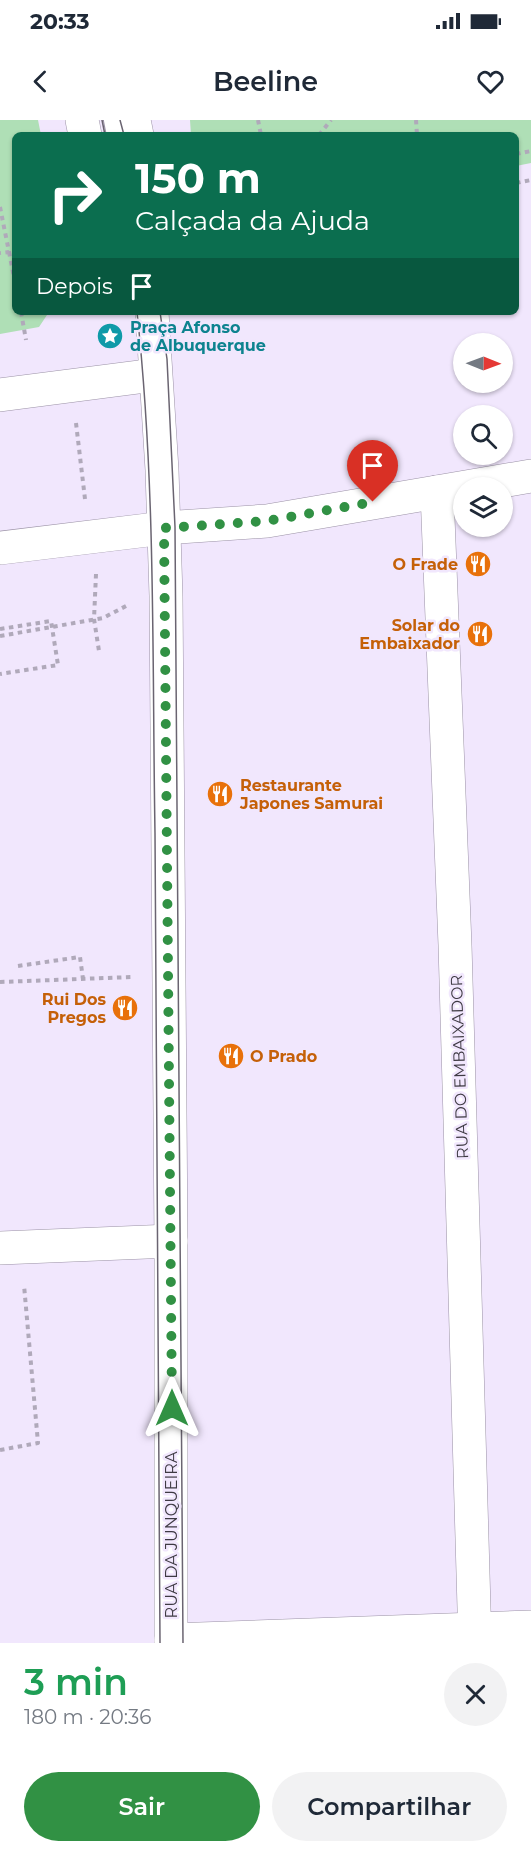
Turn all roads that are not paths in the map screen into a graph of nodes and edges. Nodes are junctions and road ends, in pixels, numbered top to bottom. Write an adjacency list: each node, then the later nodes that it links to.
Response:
1 (149, 321): 2 (street)
2 (154, 375): 3 (street); 6 (street)
3 (0, 395)
4 (531, 476): 5 (street)
5 (437, 492): 6 (street); 11 (street, RUA DO EMBAIXADOR)
6 (164, 528): 7 (street); 8 (street, RUA DA JUNQUEIRA)
7 (0, 548)
8 (171, 1241): 9 (street); 12 (street, RUA DA JUNQUEIRA)
9 (0, 1248)
10 (531, 1627): 11 (street)
11 (475, 1635): 12 (street)
12 (171, 1641)

